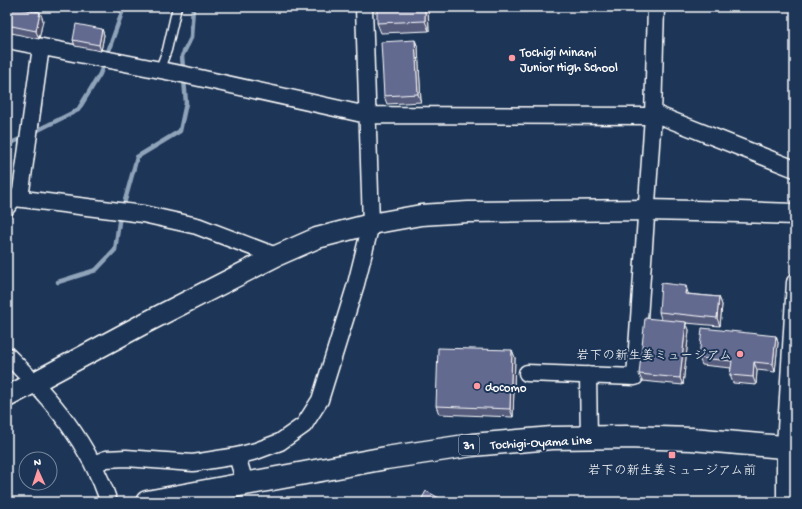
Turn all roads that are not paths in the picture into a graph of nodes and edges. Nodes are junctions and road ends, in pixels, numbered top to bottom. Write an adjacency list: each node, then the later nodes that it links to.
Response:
1 (177, 7): 6 (lane)
2 (364, 7): 7 (street)
3 (656, 7): 8 (street)
4 (7, 40): 5 (street)
5 (41, 47): 6 (street); 10 (street)
6 (172, 73): 7 (street)
7 (367, 115): 8 (street); 14 (street)
8 (653, 115): 9 (street); 11 (street)
9 (795, 169)
10 (13, 197): 12 (lane); 15 (street)
11 (648, 210): 13 (street); 14 (street); 19 (street)
12 (7, 212)
13 (795, 214)
14 (371, 224): 15 (street); 24 (street)
15 (276, 256): 20 (street)
16 (795, 282): 23 (street)
17 (7, 355): 20 (street)
18 (528, 374): 19 (street)
19 (588, 375): 22 (street)
20 (35, 382): 21 (street); 25 (street)
21 (7, 397)
22 (589, 438): 23 (main road, Tochigi-Oyama Line / 31); 26 (main road, Tochigi-Oyama Line / 31)
23 (790, 447): 29 (street)
24 (237, 456): 25 (street); 26 (street)
25 (94, 464): 27 (street)
26 (245, 483): 28 (main road, Tochigi-Oyama Line / 31)
27 (109, 502)
28 (147, 502)
29 (785, 502)

